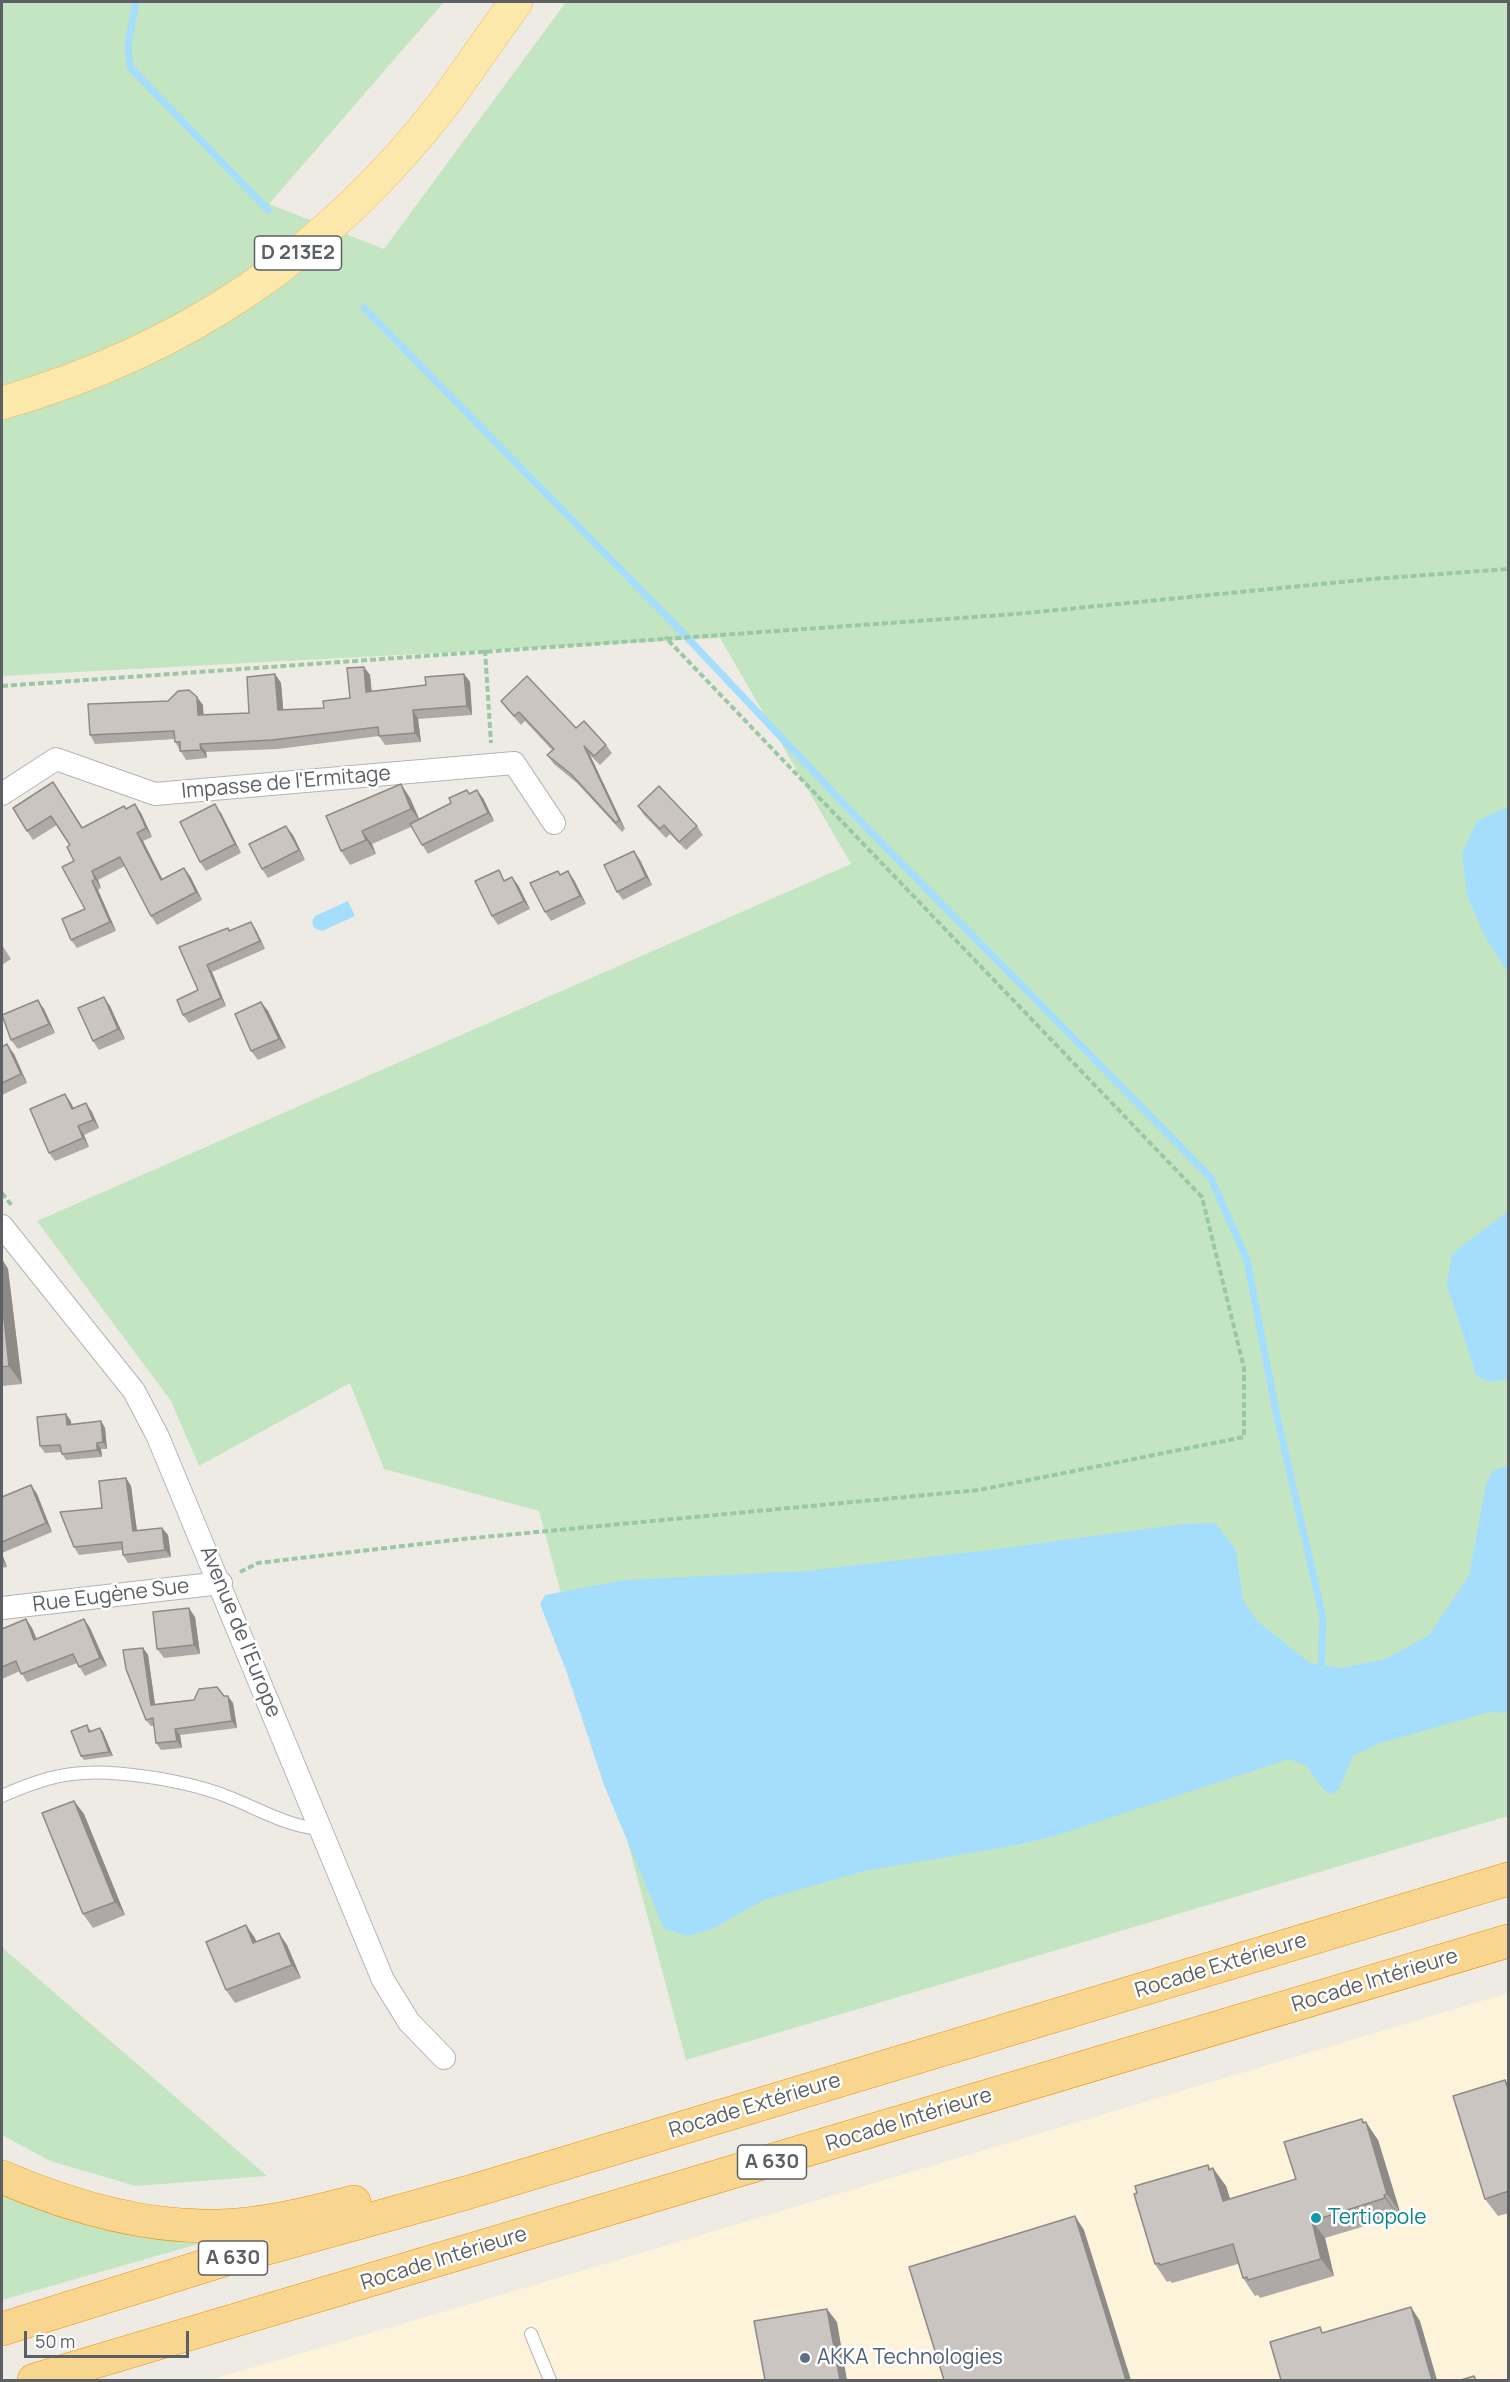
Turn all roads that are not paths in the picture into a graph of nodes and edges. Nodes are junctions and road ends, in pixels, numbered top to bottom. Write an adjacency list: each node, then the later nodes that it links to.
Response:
1 (516, 2): 2 (main road, D 213E2)
2 (2, 403)
3 (2, 794): 4 (street, Impasse de l'Ermitage)
4 (554, 823)
5 (2, 1226): 6 (street, Avenue de l'Europe)
6 (221, 1583): 7 (street, Rue Eugène Sue); 9 (street, Avenue de l'Europe)
7 (2, 1608)
8 (2, 1796): 9 (lane)
9 (321, 1829): 12 (street, Avenue de l'Europe)
10 (1509, 1879): 14 (highway, Rocade Extérieure / A 630)
11 (1509, 1941): 17 (highway, Rocade Intérieure / A 630)
12 (444, 2058)
13 (2, 2177): 14 (highway)
14 (466, 2193): 15 (highway, Rocade Extérieure / A 630)
15 (2, 2329)
16 (531, 2334): 18 (lane)
17 (34, 2380)
18 (550, 2380)

